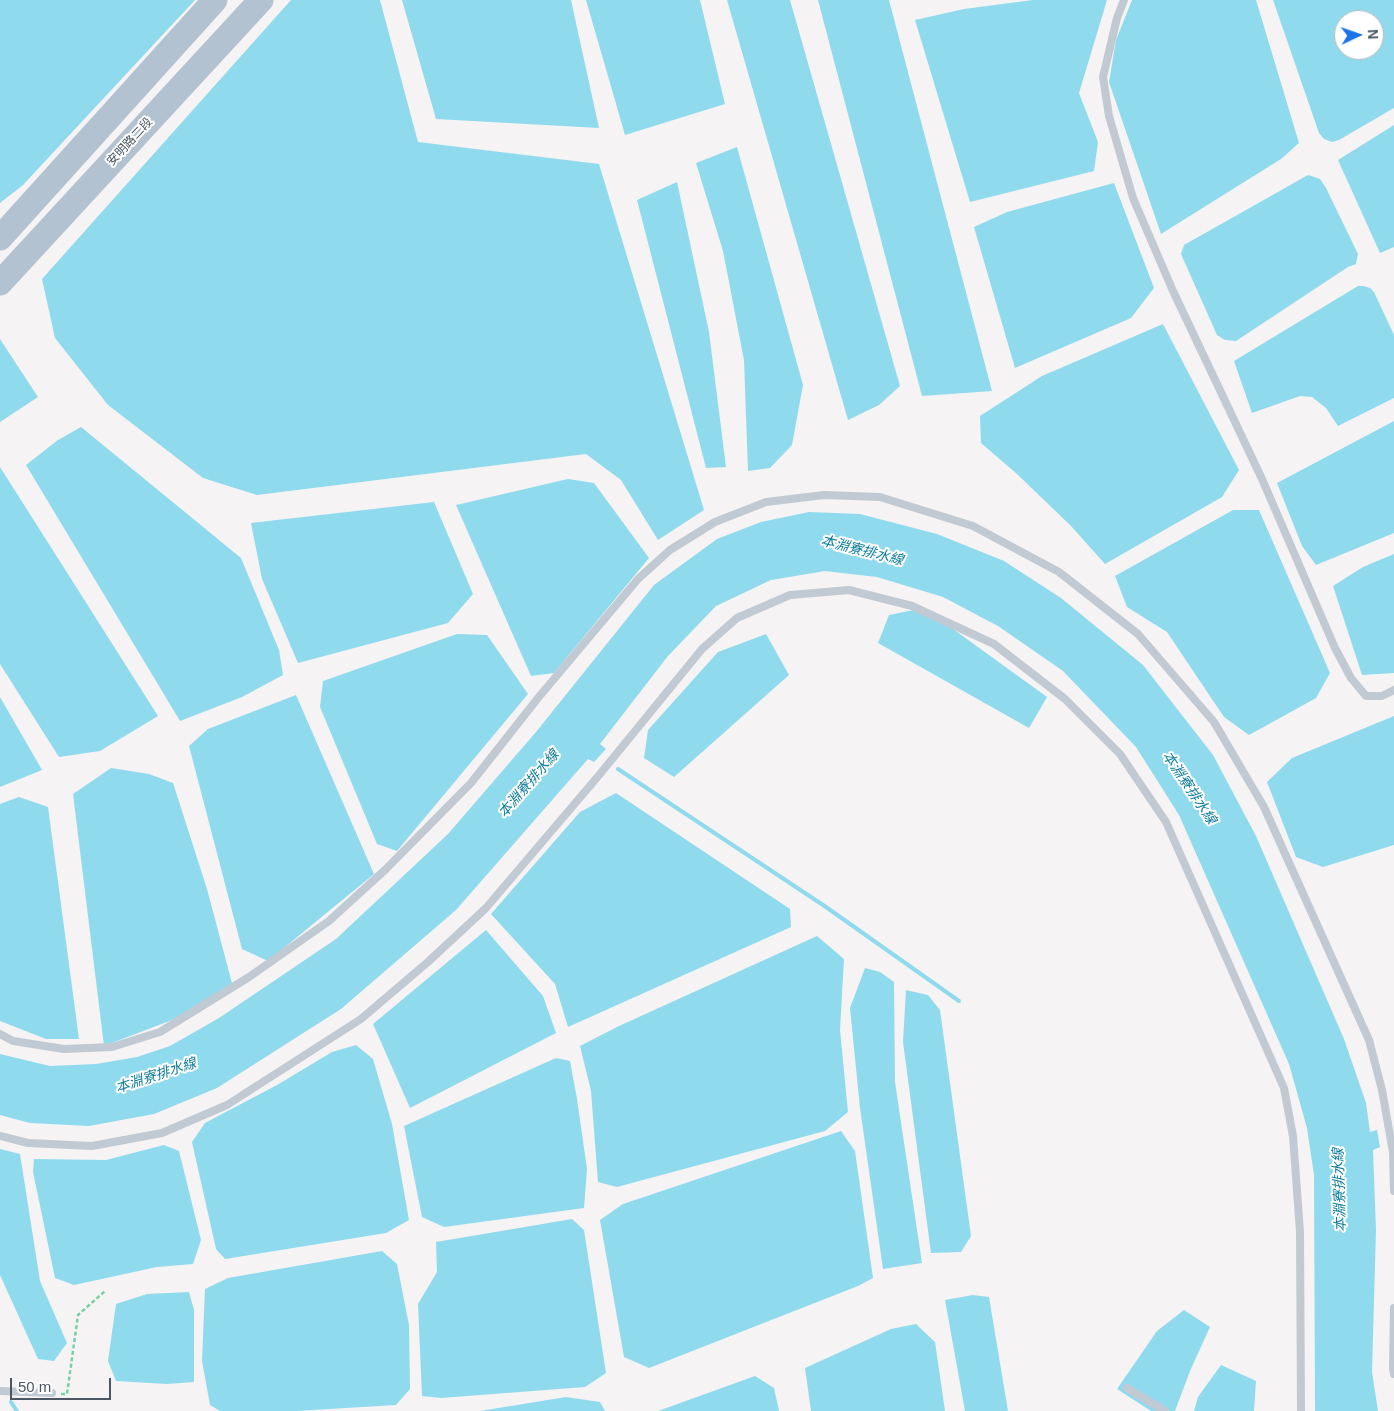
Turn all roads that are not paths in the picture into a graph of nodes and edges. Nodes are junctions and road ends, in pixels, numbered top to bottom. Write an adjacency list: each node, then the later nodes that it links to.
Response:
1 (215, 0): 4 (main road)
2 (261, 0): 5 (main road, 安明路二段)
3 (1124, 0): 6 (lane)
4 (0, 238)
5 (6, 277)
6 (1394, 690)
7 (0, 1034): 9 (lane)
8 (0, 1136): 16 (lane)
9 (1394, 1190)
10 (1394, 1308): 11 (lane)
11 (1394, 1374)
12 (1127, 1388): 15 (lane)
13 (0, 1391): 14 (lane)
14 (52, 1394)
15 (1165, 1411)
16 (1301, 1411)

